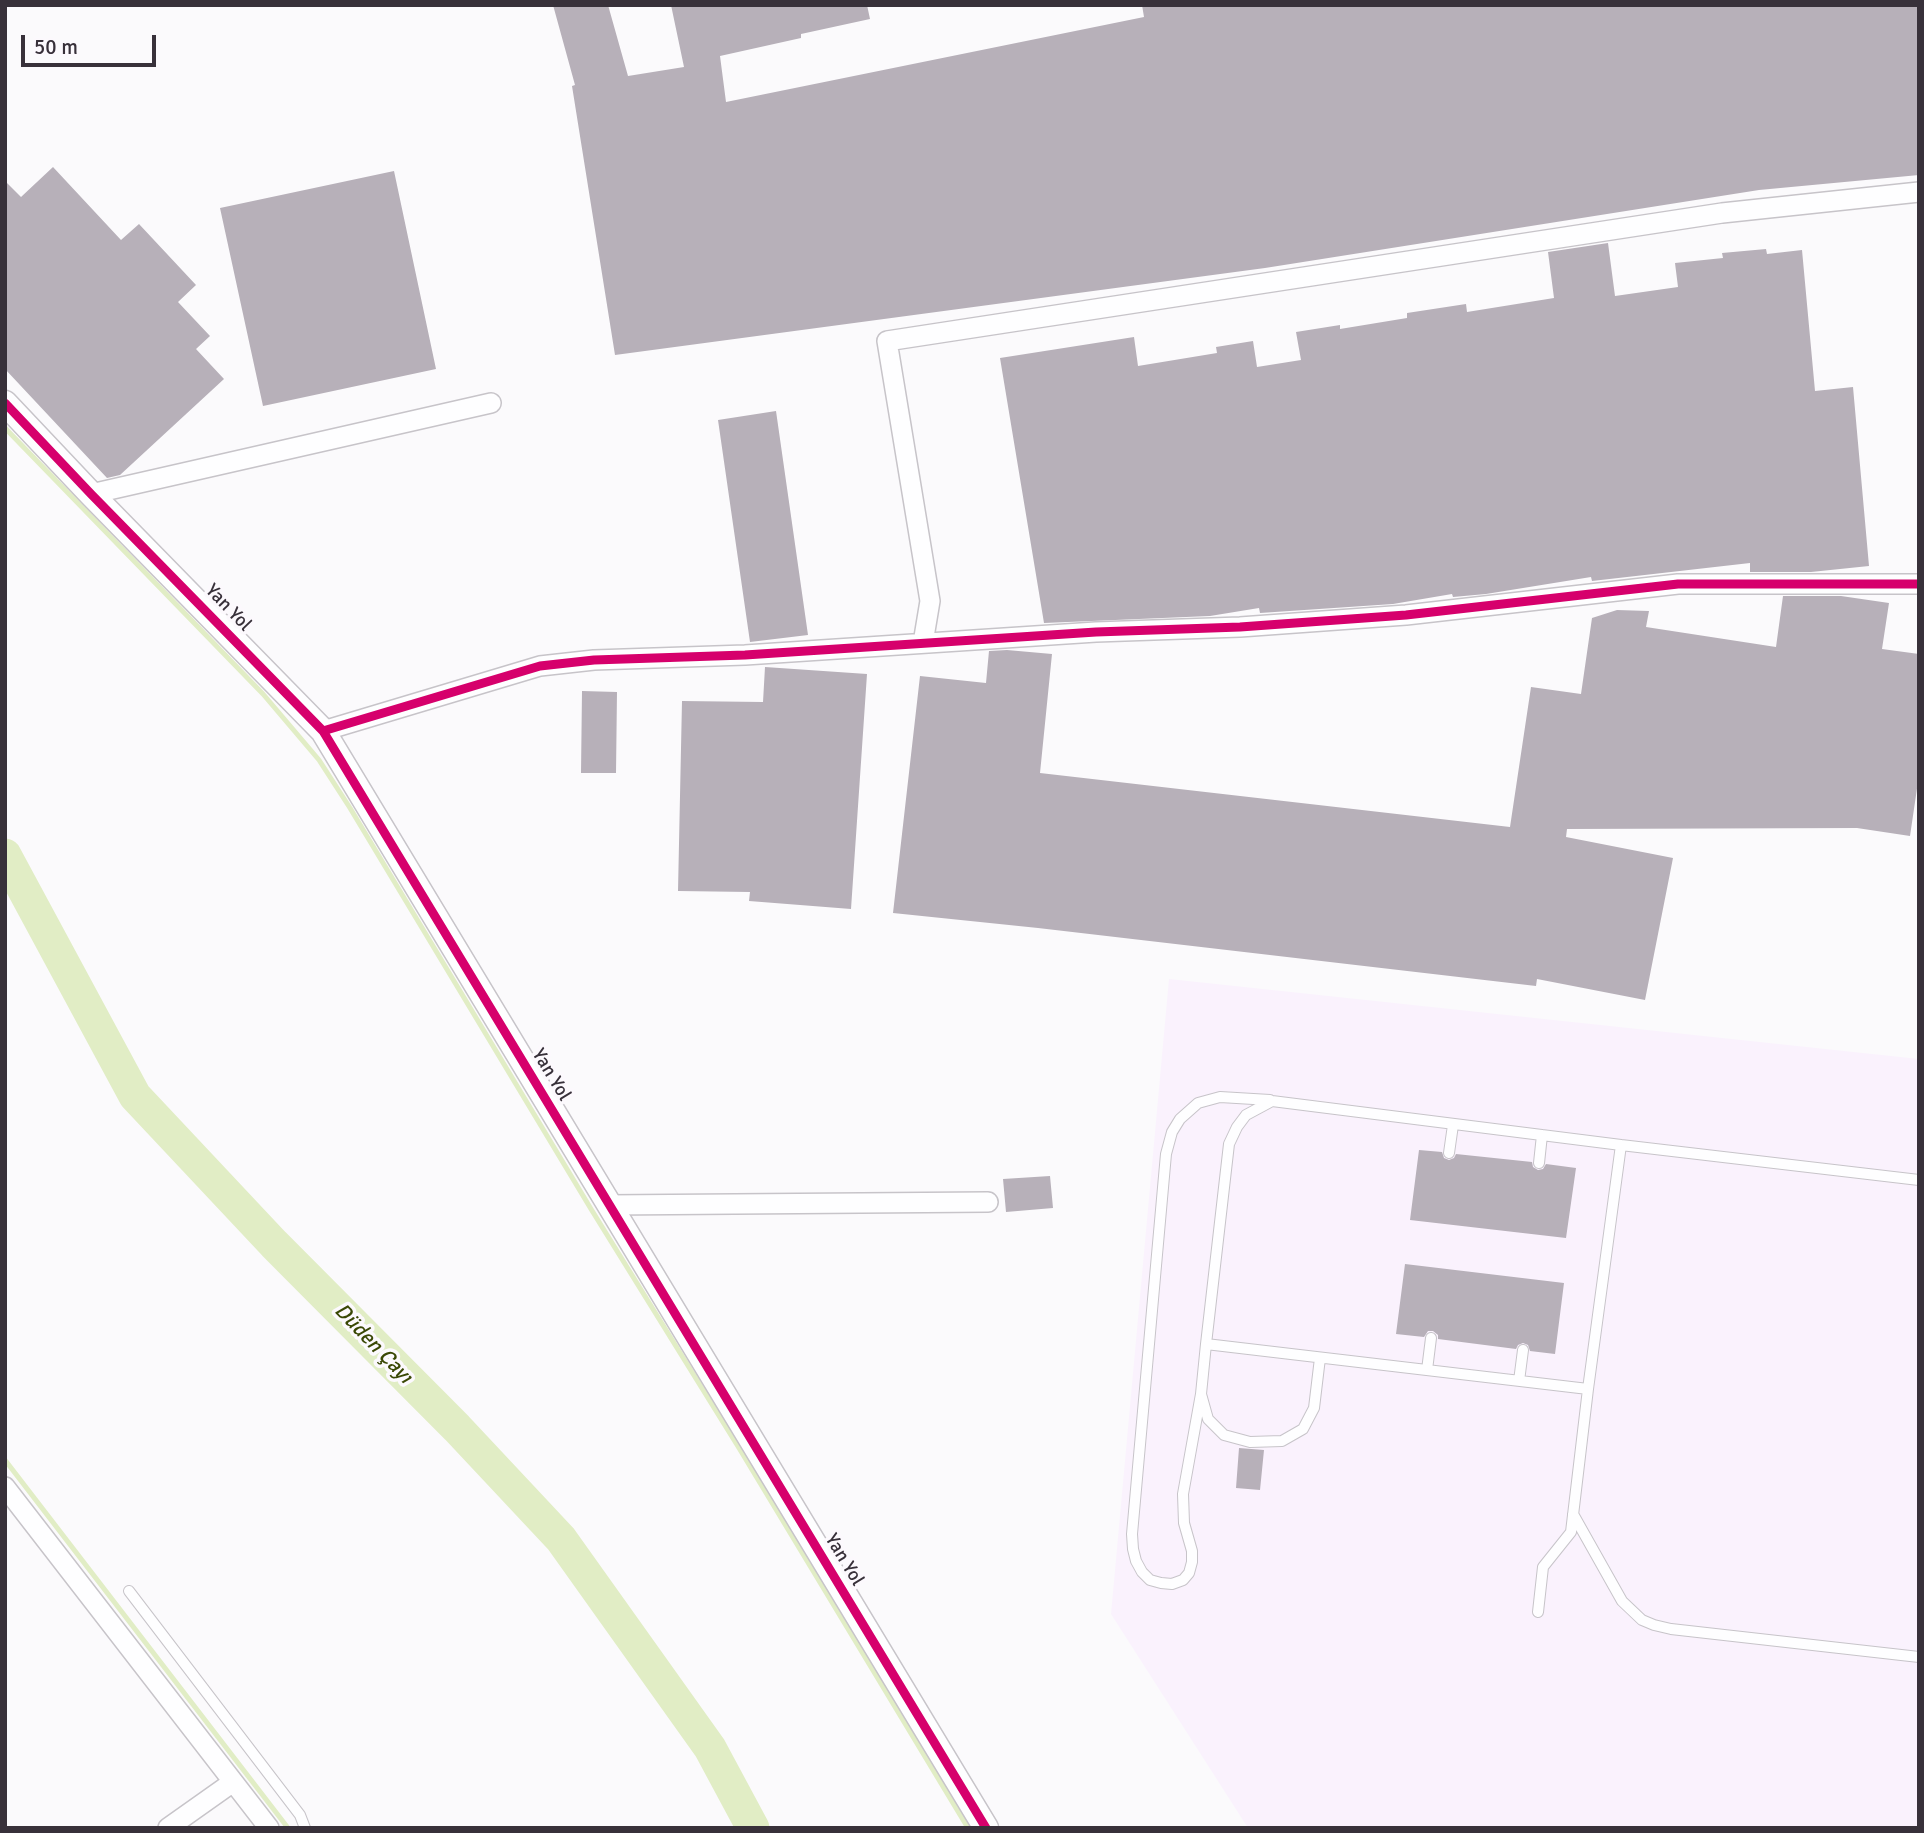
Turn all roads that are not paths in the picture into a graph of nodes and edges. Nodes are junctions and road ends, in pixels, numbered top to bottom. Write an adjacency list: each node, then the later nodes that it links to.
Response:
1 (1919, 192): 6 (street)
2 (5, 403): 4 (street, Yan Yol)
3 (491, 403): 4 (street)
4 (91, 494): 7 (street, Yan Yol)
5 (1919, 584): 6 (street)
6 (923, 643): 7 (street)
7 (323, 731): 16 (street, Yan Yol)
8 (1272, 1101): 9 (lane); 18 (lane); 24 (lane)
9 (1453, 1125): 10 (lane); 12 (lane)
10 (1542, 1135): 11 (lane); 13 (lane)
11 (1621, 1145): 14 (lane); 23 (lane)
12 (1449, 1153)
13 (1539, 1163)
14 (1919, 1180)
15 (988, 1202): 16 (street)
16 (608, 1205): 34 (street, Yan Yol)
17 (1431, 1338): 21 (lane)
18 (1206, 1344): 20 (lane); 24 (lane)
19 (1523, 1350): 22 (lane)
20 (1320, 1358): 21 (lane); 24 (lane)
21 (1427, 1370): 22 (lane)
22 (1519, 1381): 23 (lane)
23 (1588, 1389): 26 (lane)
24 (1201, 1394)
25 (5, 1487): 30 (street)
26 (1573, 1514): 28 (lane); 29 (lane)
27 (129, 1591): 33 (lane)
28 (1538, 1612)
29 (1919, 1657)
30 (233, 1782): 31 (street); 32 (street)
31 (168, 1828)
32 (269, 1828)
33 (305, 1828)
34 (986, 1828)

